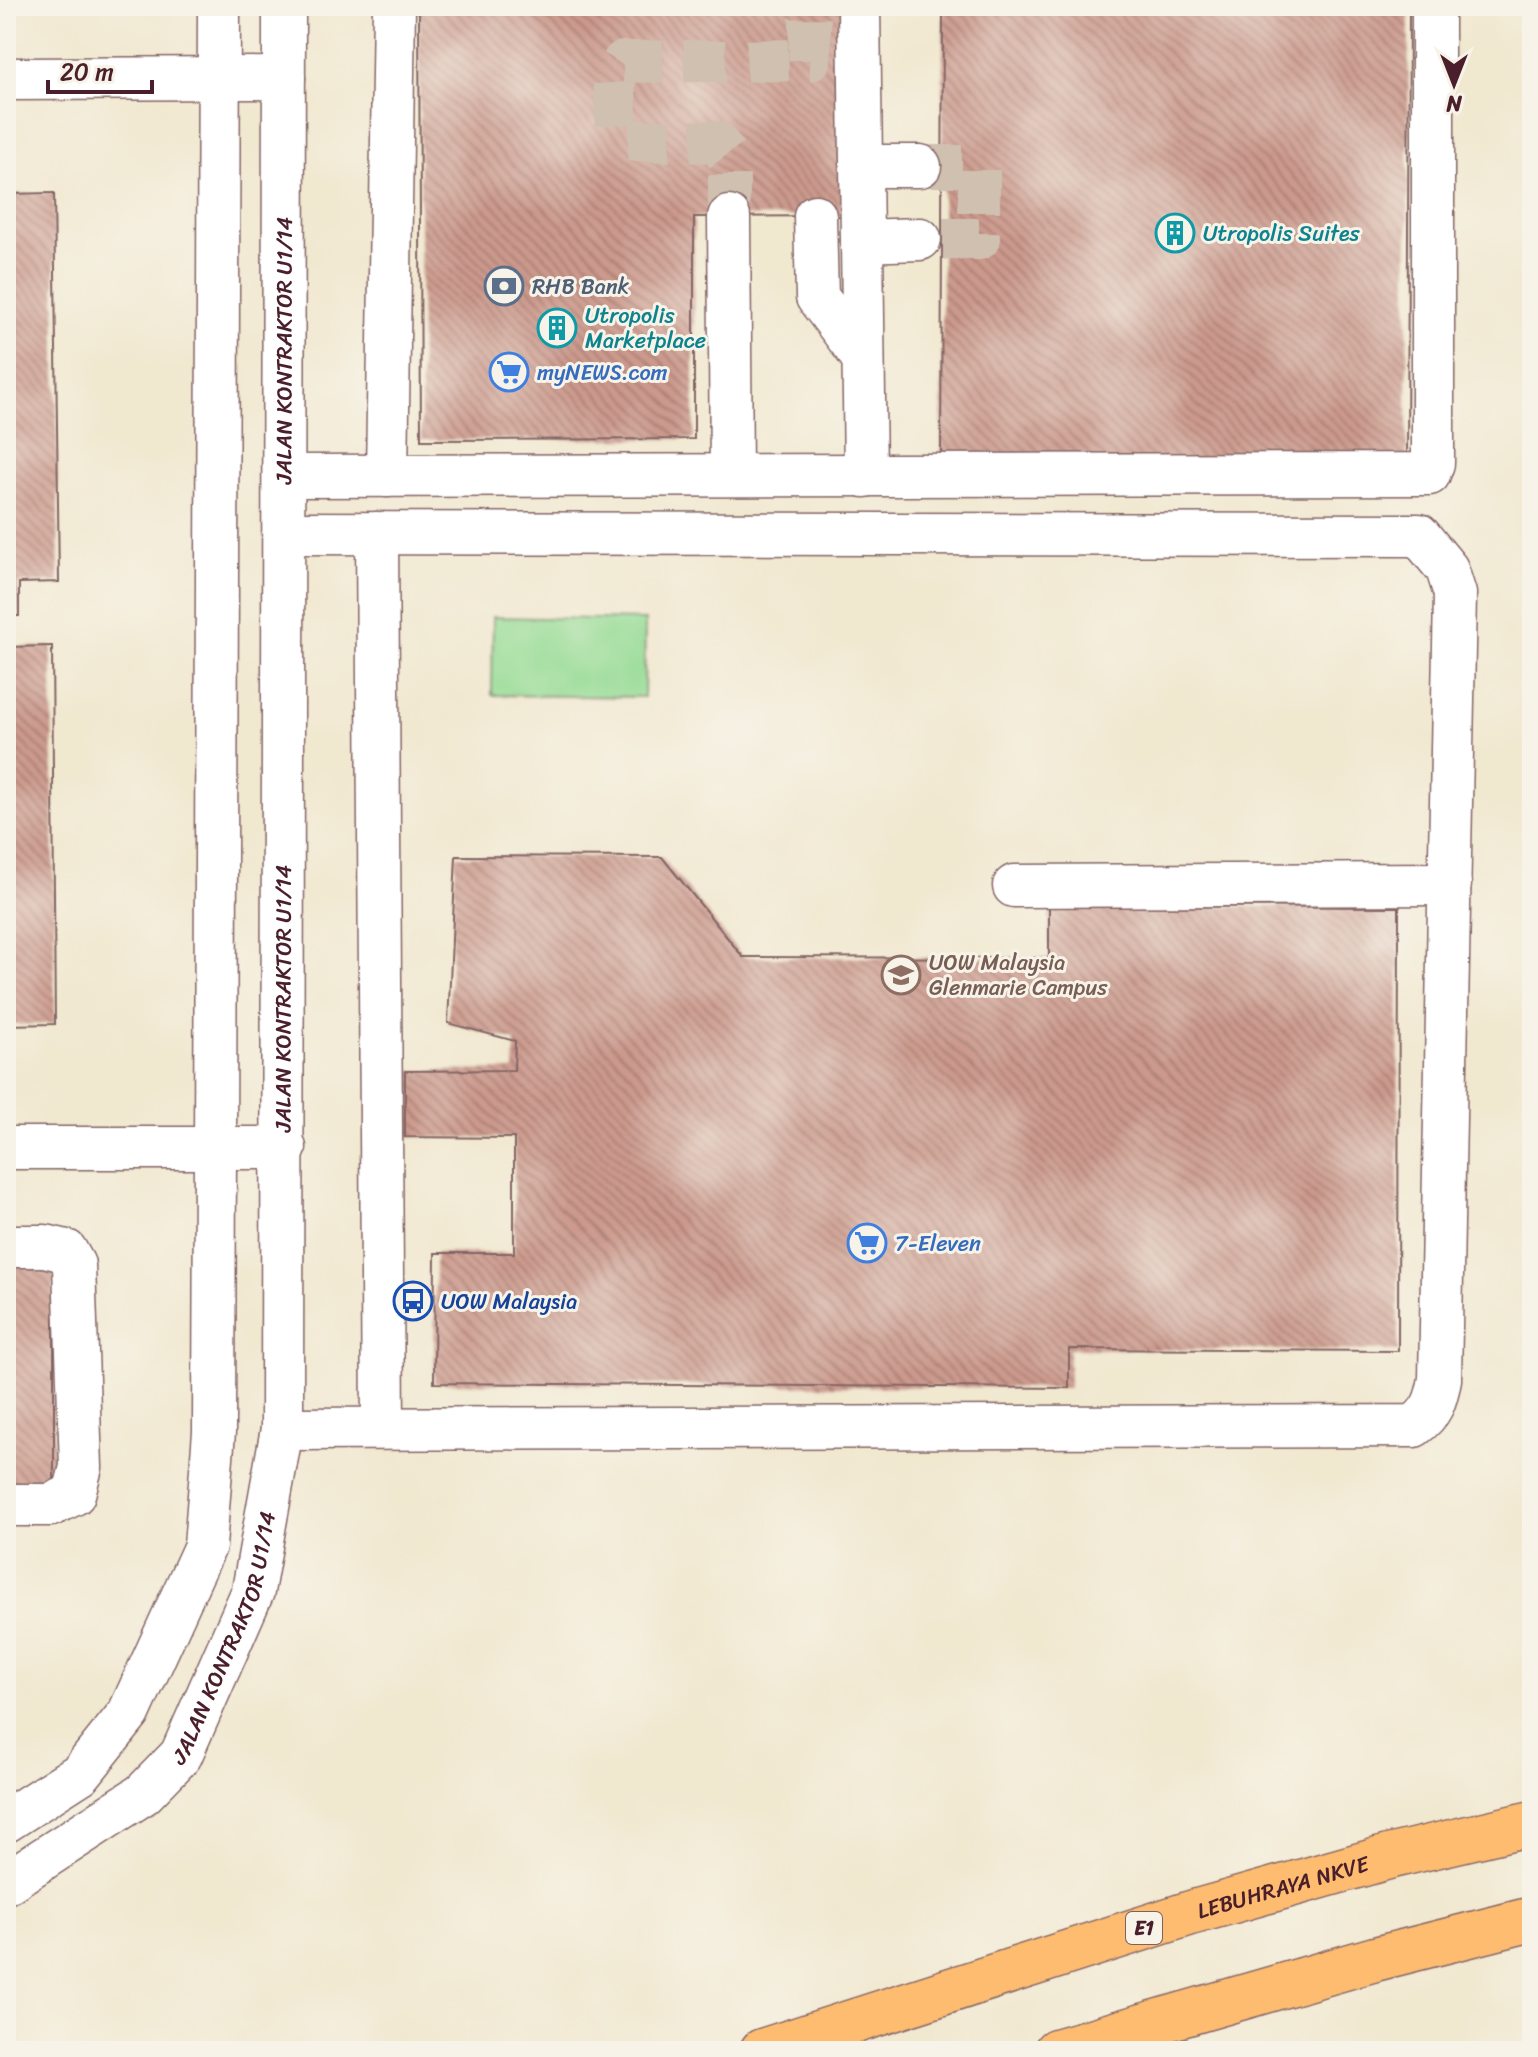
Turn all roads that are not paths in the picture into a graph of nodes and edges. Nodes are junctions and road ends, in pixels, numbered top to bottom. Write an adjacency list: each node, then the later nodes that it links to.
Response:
1 (219, 6): 6 (street, JALAN KONTRAKTOR U1/14)
2 (284, 6): 7 (street, JALAN KONTRAKTOR U1/14)
3 (394, 6): 18 (street)
4 (859, 6): 9 (street)
5 (1433, 6): 19 (street)
6 (219, 78): 7 (street); 8 (street); 25 (street, JALAN KONTRAKTOR U1/14)
7 (284, 78): 17 (street, JALAN KONTRAKTOR U1/14)
8 (6, 79)
9 (862, 166): 10 (street); 14 (street)
10 (920, 166)
11 (815, 216): 15 (street)
12 (729, 217): 16 (street)
13 (920, 239): 14 (street)
14 (862, 241): 15 (street)
15 (863, 358): 19 (street)
16 (731, 473): 18 (street); 19 (street)
17 (285, 476): 18 (street); 20 (street, JALAN KONTRAKTOR U1/14)
18 (387, 476)
19 (865, 476)
20 (285, 533): 21 (street); 26 (street, JALAN KONTRAKTOR U1/14)
21 (377, 533): 22 (street); 28 (street)
22 (1450, 884): 23 (street); 28 (street)
23 (1014, 886)
24 (6, 1148): 25 (street)
25 (215, 1148): 26 (street); 31 (street, JALAN KONTRAKTOR U1/14)
26 (285, 1148): 29 (street, JALAN KONTRAKTOR U1/14)
27 (6, 1246): 30 (street)
28 (383, 1427): 29 (street)
29 (282, 1429): 33 (street, JALAN KONTRAKTOR U1/14)
30 (6, 1505)
31 (6, 1821)
32 (1532, 1823): 35 (highway, LEBUHRAYA NKVE / E1)
33 (6, 1883)
34 (1532, 1919): 36 (highway)
35 (762, 2051)
36 (1056, 2051)

